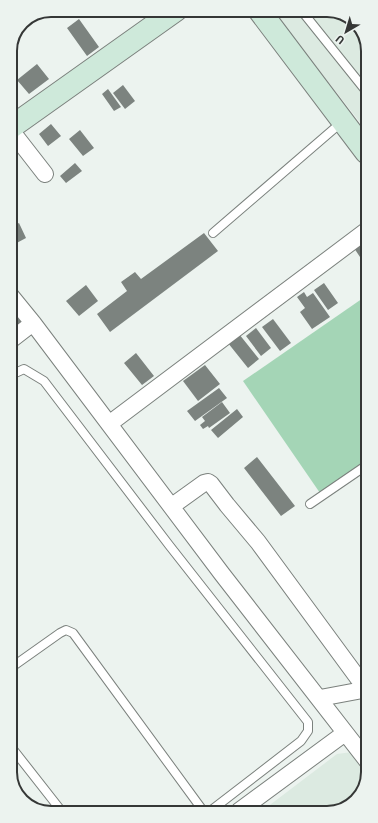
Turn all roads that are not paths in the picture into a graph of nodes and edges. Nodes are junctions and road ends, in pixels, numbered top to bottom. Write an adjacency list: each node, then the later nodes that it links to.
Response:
1 (166, 17): 6 (street)
2 (264, 17): 5 (street)
3 (307, 17): 4 (lane)
4 (361, 86)
5 (343, 121): 8 (street); 10 (lane)
6 (17, 124)
7 (17, 138): 9 (street)
8 (361, 145)
9 (45, 174)
10 (214, 233)
11 (361, 235): 16 (street)
12 (17, 303): 13 (street)
13 (33, 323): 14 (street); 16 (street)
14 (17, 335)
15 (17, 373): 29 (lane)
16 (109, 424): 19 (street)
17 (361, 469): 18 (lane)
18 (310, 504)
19 (172, 506): 21 (street); 23 (street)
20 (17, 663): 28 (lane)
21 (361, 681)
22 (361, 690): 23 (street)
23 (320, 698): 24 (street)
24 (345, 733): 25 (street); 30 (street)
25 (361, 753)
26 (17, 754): 27 (lane)
27 (58, 806)
28 (200, 806)
29 (217, 806)
30 (247, 806)

